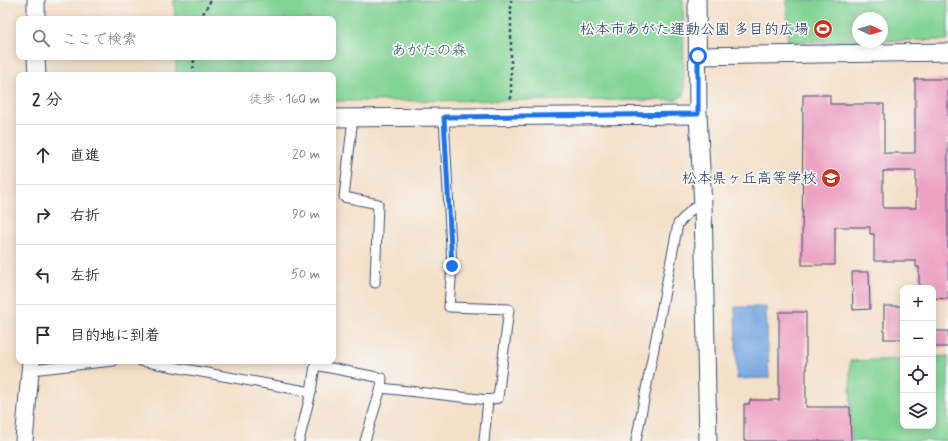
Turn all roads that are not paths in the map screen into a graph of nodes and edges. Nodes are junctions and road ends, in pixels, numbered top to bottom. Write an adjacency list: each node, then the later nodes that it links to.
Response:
1 (36, 0): 3 (street)
2 (698, 0): 5 (street)
3 (36, 16)
4 (948, 52): 5 (street)
5 (698, 56): 8 (street)
6 (36, 60): 7 (street)
7 (36, 72)
8 (698, 114): 9 (street); 12 (street)
9 (444, 117): 11 (street); 19 (lane)
10 (336, 118): 11 (street)
11 (353, 118): 13 (lane)
12 (703, 204): 24 (lane); 25 (street)
13 (375, 283)
14 (52, 364): 16 (lane)
15 (157, 364): 18 (lane)
16 (31, 365): 20 (street)
17 (381, 388): 18 (lane); 19 (lane); 22 (lane)
18 (311, 392): 21 (lane)
19 (488, 400): 23 (lane)
20 (24, 441)
21 (299, 441)
22 (365, 441)
23 (484, 441)
24 (636, 441)
25 (708, 441)

